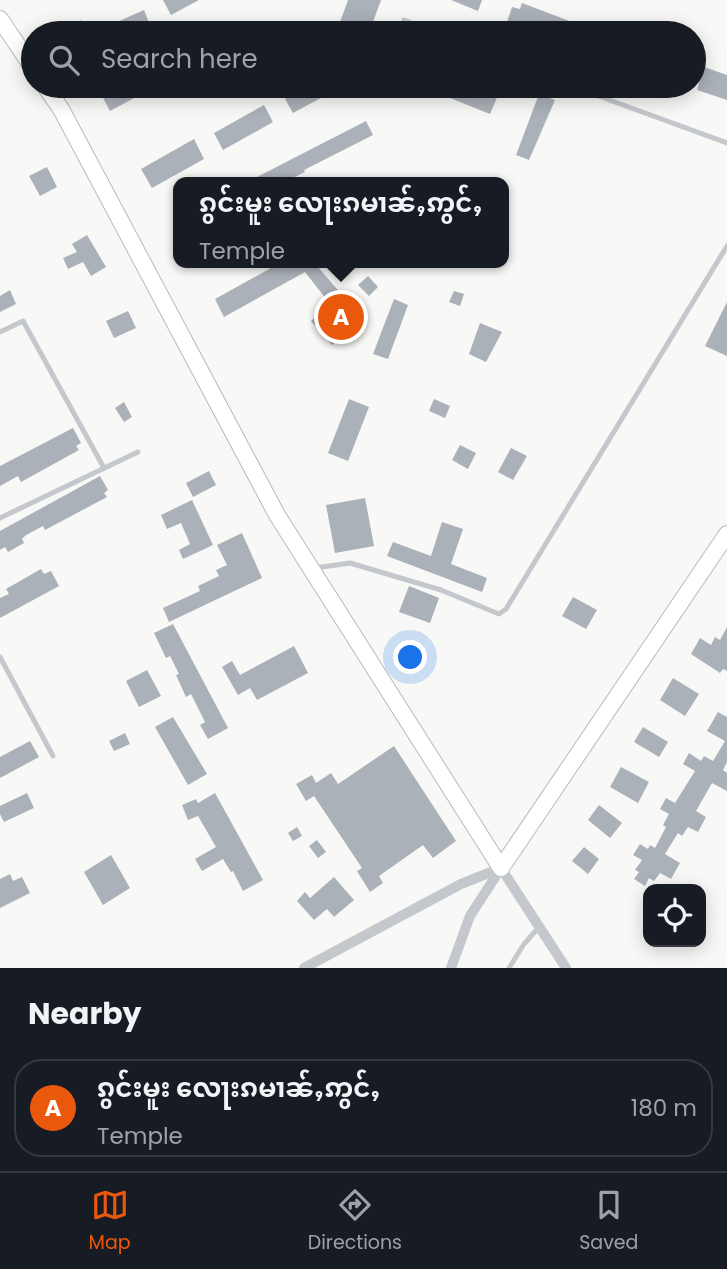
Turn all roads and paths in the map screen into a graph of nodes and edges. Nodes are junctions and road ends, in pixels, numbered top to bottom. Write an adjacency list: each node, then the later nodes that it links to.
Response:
1 (0, 19): 2 (street)
2 (21, 50)
3 (53, 98): 12 (street)
4 (604, 98): 5 (lane)
5 (727, 142)
6 (727, 246): 12 (lane)
7 (0, 332): 9 (lane)
8 (138, 452): 9 (lane)
9 (104, 468): 10 (lane)
10 (0, 518)
11 (727, 534): 15 (street)
12 (312, 569): 15 (street)
13 (0, 657): 14 (lane)
14 (53, 756)
15 (501, 868): 16 (street); 17 (street); 18 (street)
16 (540, 927): 19 (lane); 20 (street)
17 (304, 968)
18 (451, 968)
19 (509, 968)
20 (566, 968)

